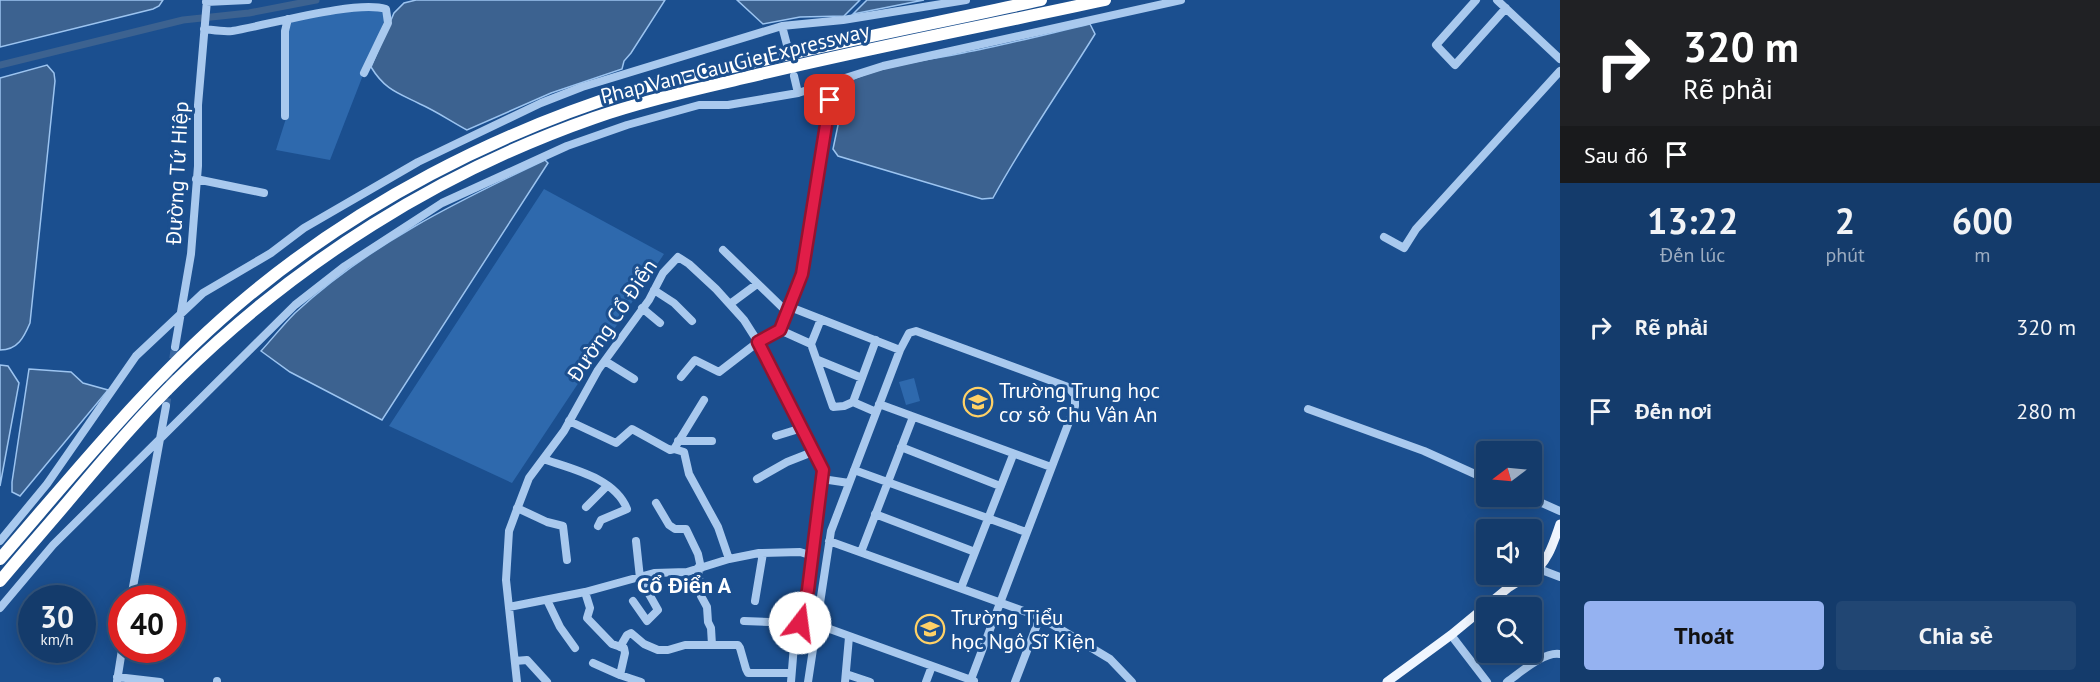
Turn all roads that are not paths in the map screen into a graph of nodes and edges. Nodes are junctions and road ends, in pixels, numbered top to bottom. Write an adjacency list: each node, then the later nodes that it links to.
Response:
1 (248, 0): 8 (street)
2 (966, 0): 12 (street)
3 (1041, 0): 87 (highway, Phap Van - Cau Gie Expressway)
4 (1105, 0): 95 (highway, Phap Van - Cau Gie Expressway)
5 (1181, 0): 18 (street)
6 (1476, 0): 9 (street)
7 (1497, 0): 9 (street)
8 (206, 3): 11 (street, Đường Tứ Hiệp)
9 (1506, 8): 14 (street)
10 (288, 19): 11 (street); 16 (street); 20 (street)
11 (204, 26): 21 (street, Đường Tứ Hiệp)
12 (782, 26): 13 (street); 30 (street)
13 (787, 45)
14 (1560, 59)
15 (1560, 71): 23 (street)
16 (364, 73)
17 (794, 76): 19 (street)
18 (819, 87): 19 (street); 29 (street)
19 (798, 93): 55 (street)
20 (285, 116)
21 (196, 179): 22 (street); 30 (street, Đường Tứ Hiệp)
22 (264, 193)
23 (1384, 237)
24 (723, 250): 25 (street)
25 (757, 284): 27 (street); 29 (street)
26 (654, 290): 27 (street, Đường Cổ Điển); 28 (street, Đường Cổ Điển); 32 (street)
27 (730, 304): 36 (street, Đường Cổ Điển)
28 (642, 308): 33 (street); 41 (street, Đường Cổ Điển)
29 (789, 310): 31 (street); 34 (street)
30 (180, 314): 38 (street, Đường Tứ Hiệp); 80 (street)
31 (821, 319): 35 (street); 37 (street)
32 (692, 321)
33 (660, 323)
34 (780, 330): 36 (street); 37 (street)
35 (876, 340): 39 (street); 44 (street)
36 (758, 342): 42 (street); 52 (street, Đường Cổ Điển)
37 (811, 344): 40 (street)
38 (175, 347)
39 (900, 350): 48 (street); 61 (street)
40 (818, 360): 44 (street); 46 (street)
41 (604, 361): 43 (street); 51 (street, Đường Cổ Điển)
42 (681, 377)
43 (634, 378)
44 (862, 378): 46 (street)
45 (704, 400): 56 (street)
46 (853, 402): 48 (street)
47 (166, 406): 55 (street)
48 (877, 408): 50 (street); 62 (street)
49 (1308, 409): 63 (street)
50 (913, 417): 57 (street); 59 (street)
51 (570, 421): 56 (street); 60 (street, Đường Cổ Điển)
52 (802, 428): 53 (street); 58 (street, Đường Cổ Điển)
53 (776, 436)
54 (712, 441): 56 (street)
55 (158, 442): 96 (street); 104 (street)
56 (676, 445): 88 (street)
57 (901, 447): 67 (street); 69 (street)
58 (815, 451): 64 (street); 65 (street, Đường Cổ Điển)
59 (1013, 455): 61 (street); 69 (street)
60 (543, 459): 68 (street); 73 (street, Đường Cổ Điển)
61 (1051, 467): 79 (street)
62 (854, 470): 66 (street); 67 (street)
63 (1476, 474)
64 (758, 479)
65 (822, 479): 66 (street); 86 (street, Đường Cổ Điển)
66 (849, 483): 82 (street)
67 (886, 483): 75 (street); 76 (street)
68 (607, 486): 72 (street); 78 (street)
69 (1000, 486): 76 (street)
70 (656, 503): 91 (street)
71 (1542, 503): 74 (street)
72 (586, 507)
73 (518, 508): 89 (street); 105 (street, Đường Cổ Điển)
74 (1560, 511)
75 (875, 514): 83 (street); 84 (street)
76 (987, 519): 79 (street); 84 (street)
77 (1560, 524): 90 (main road)
78 (598, 526)
79 (1026, 532): 103 (street)
80 (0, 541)
81 (636, 541): 94 (street)
82 (829, 541): 83 (street); 109 (street)
83 (861, 552): 98 (street)
84 (975, 552): 98 (street)
85 (763, 553): 86 (street); 88 (street); 102 (street)
86 (813, 556): 108 (street, Đường Cổ Điển)
87 (0, 559)
88 (729, 559): 91 (street)
89 (567, 560)
90 (1542, 560)
91 (699, 568): 94 (street); 114 (street)
92 (1542, 574): 93 (street)
93 (1560, 577)
94 (640, 578): 99 (street); 101 (street)
95 (0, 580)
96 (133, 585)
97 (1514, 585): 110 (main road)
98 (961, 588): 103 (street)
99 (585, 592): 100 (street); 115 (street)
100 (548, 600): 105 (street); 116 (street)
101 (633, 601)
102 (755, 601)
103 (1001, 603): 106 (street); 136 (street)
104 (0, 608)
105 (509, 608): 118 (street, Đường Cổ Điển)
106 (1040, 617): 137 (street); 138 (street)
107 (744, 621): 108 (street)
108 (800, 623): 112 (street, Đường Cổ Điển)
109 (816, 624): 111 (street); 113 (street)
110 (1451, 635): 139 (main road); 140 (street)
111 (849, 636): 121 (street); 125 (street)
112 (796, 637): 113 (street); 123 (street, Đường Cổ Điển)
113 (814, 640): 133 (street)
114 (712, 645): 115 (street); 122 (street)
115 (620, 646): 124 (street)
116 (575, 648)
117 (1560, 654): 141 (street)
118 (515, 661): 128 (street, Đường Cổ Điển); 129 (street)
119 (120, 663): 126 (street)
120 (593, 663): 124 (street)
121 (932, 666): 135 (street); 136 (street)
122 (748, 673): 123 (street); 131 (street)
123 (791, 673): 132 (street, Đường Cổ Điển)
124 (620, 675): 130 (street)
125 (846, 678): 134 (street)
126 (117, 680): 127 (street)
127 (160, 682)
128 (517, 682)
129 (547, 682)
130 (641, 682)
131 (744, 682)
132 (791, 682)
133 (808, 682)
134 (870, 682)
135 (926, 682)
136 (972, 682)
137 (1015, 682)
138 (1132, 682)
139 (1387, 682)
140 (1487, 682)
141 (1507, 682)

